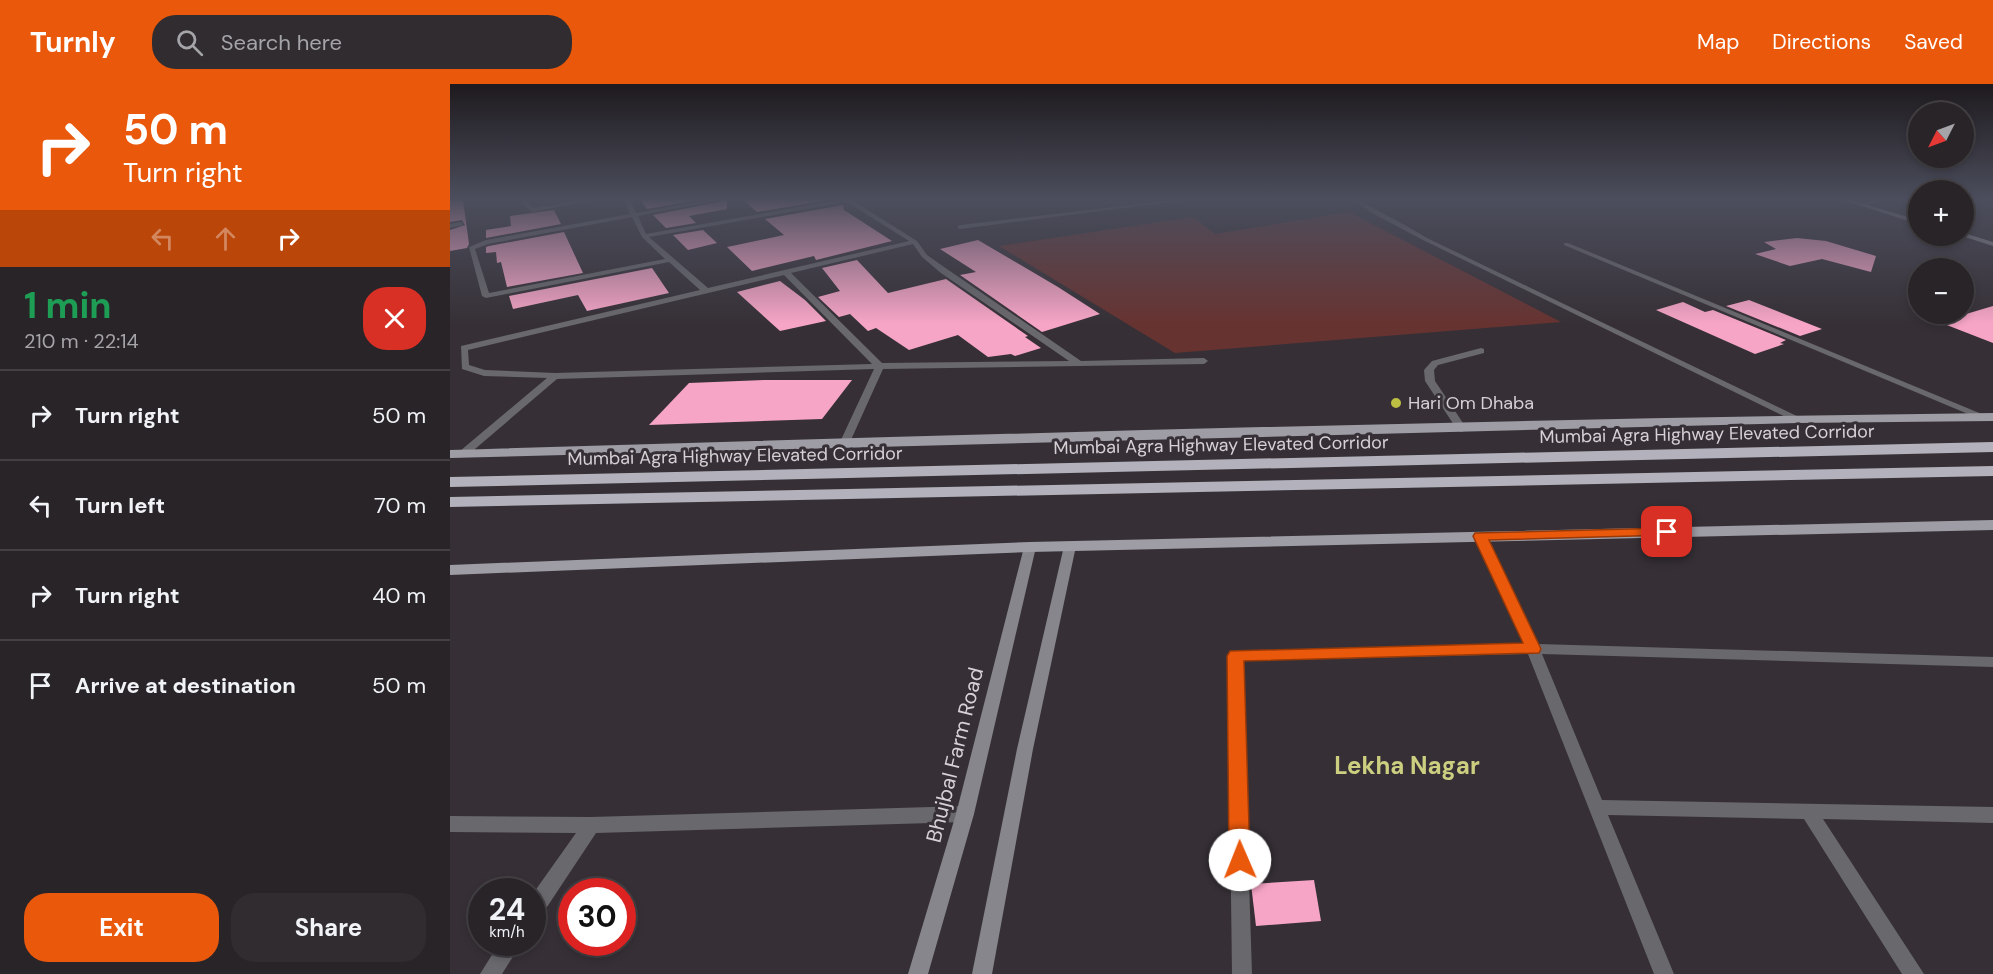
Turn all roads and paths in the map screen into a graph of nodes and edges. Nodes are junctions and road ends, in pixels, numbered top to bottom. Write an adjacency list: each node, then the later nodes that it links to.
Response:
1 (494, 242): 6 (street)
2 (650, 242): 6 (street)
3 (915, 242): 7 (street); 11 (street)
4 (1430, 242): 15 (street)
5 (1566, 244): 14 (street)
6 (669, 260): 8 (street)
7 (786, 273): 8 (street); 12 (street)
8 (706, 291): 13 (street)
9 (1481, 351): 16 (street)
10 (1204, 362): 11 (street)
11 (1079, 364): 12 (street)
12 (880, 366): 13 (street); 17 (street)
13 (555, 376): 19 (street)
14 (1989, 417): 15 (main road)
15 (1798, 419): 16 (main road)
16 (1462, 429): 17 (main road)
17 (845, 442): 19 (main road)
18 (1993, 447): 21 (highway, Mumbai Agra Highway Elevated Corridor)
19 (457, 454)
20 (1993, 471): 22 (highway)
21 (450, 482)
22 (450, 502)
23 (1993, 525): 24 (main road)
24 (1480, 536): 25 (main road); 28 (street)
25 (1070, 546): 26 (main road); 40 (main road)
26 (1030, 547): 27 (main road); 32 (main road, Bhujbal Farm Road)
27 (450, 570)
28 (1533, 649): 29 (street); 30 (street); 41 (street)
29 (1993, 662)
30 (1597, 807): 31 (street); 42 (street)
31 (1809, 812): 33 (street); 43 (street)
32 (965, 814): 35 (street); 39 (main road, Bhujbal Farm Road)
33 (1993, 815)
34 (450, 824): 35 (street)
35 (591, 825): 36 (street)
36 (546, 891)
37 (502, 956): 38 (street)
38 (490, 974)
39 (918, 974)
40 (982, 974)
41 (1242, 974)
42 (1664, 974)
43 (1914, 974)

